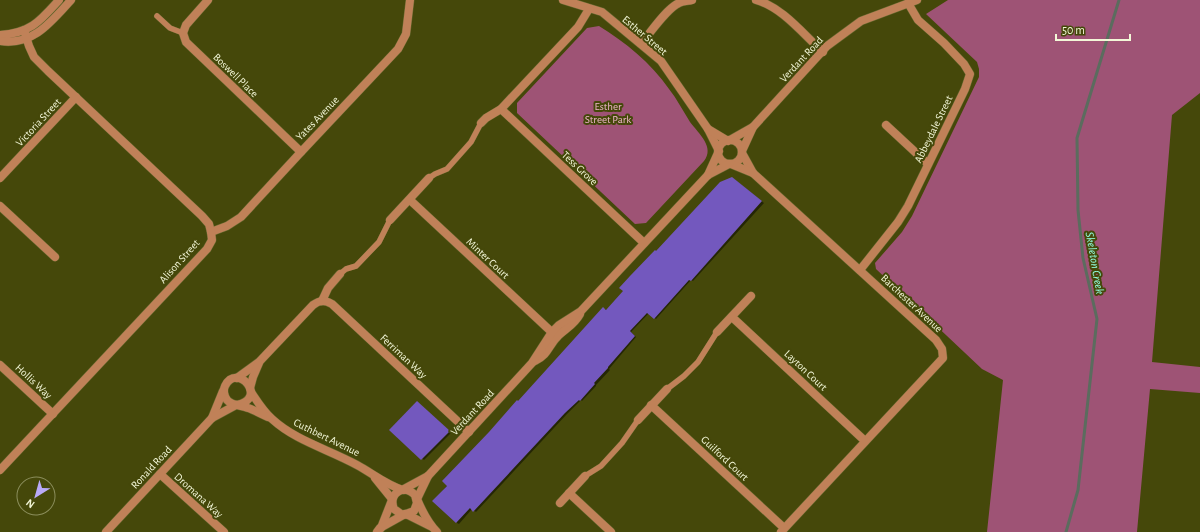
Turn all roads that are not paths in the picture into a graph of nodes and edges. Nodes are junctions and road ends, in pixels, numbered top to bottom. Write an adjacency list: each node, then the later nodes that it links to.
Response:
1 (60, 0): 13 (street)
2 (71, 0): 13 (street)
3 (208, 0): 12 (street)
4 (410, 0): 25 (street, Yates Avenue)
5 (563, 0): 10 (street, Esther Street)
6 (692, 0): 16 (street)
7 (756, 0): 17 (street)
8 (918, 0): 9 (street, Verdant Road)
9 (908, 3): 17 (street, Verdant Road); 29 (street, Abbeydale Street)
10 (589, 9): 16 (street, Esther Street); 19 (street)
11 (157, 16): 12 (lane)
12 (183, 33): 25 (street, Boswell Place)
13 (26, 34): 14 (street); 15 (street); 18 (street, Alison Street)
14 (0, 35)
15 (0, 41)
16 (641, 44): 23 (street, Esther Street)
17 (823, 52): 22 (street, Verdant Road)
18 (76, 97): 32 (street, Victoria Street); 37 (street, Alison Street)
19 (501, 109): 20 (street); 38 (street, Tess Grove)
20 (481, 123): 33 (lane)
21 (886, 125): 29 (street)
22 (753, 127): 24 (street, Verdant Road); 27 (street, Verdant Road)
23 (708, 129): 24 (street, Esther Street); 26 (street, Esther Street)
24 (729, 140): 26 (street); 27 (street)
25 (301, 152): 37 (street, Yates Avenue)
26 (718, 152): 28 (street); 31 (street, Verdant Road)
27 (742, 152): 28 (street); 30 (street, Barchester Avenue)
28 (730, 164): 30 (street, Barchester Avenue); 31 (street, Verdant Road)
29 (928, 164): 40 (street, Abbeydale Street)
30 (753, 173): 40 (street, Barchester Avenue)
31 (708, 175): 38 (street, Verdant Road)
32 (0, 178)
33 (428, 178): 34 (street)
34 (410, 200): 36 (street); 46 (street, Minter Court)
35 (0, 206): 39 (street)
36 (390, 220): 41 (lane)
37 (212, 232): 55 (street, Alison Street)
38 (644, 243): 46 (street, Verdant Road)
39 (55, 258)
40 (860, 270): 60 (street, Barchester Avenue)
41 (340, 274): 43 (street)
42 (751, 296): 44 (street)
43 (322, 301): 47 (street); 59 (street, Ferriman Way)
44 (732, 316): 45 (street); 60 (street, Layton Court)
45 (717, 332): 50 (lane)
46 (554, 335): 59 (street, Verdant Road)
47 (260, 362): 49 (street); 52 (street)
48 (0, 365): 55 (street, Hollis Way)
49 (237, 378): 51 (street); 52 (street)
50 (667, 389): 54 (street)
51 (224, 390): 53 (street); 56 (street, Ronald Road)
52 (250, 390): 53 (street); 57 (street, Cuthbert Avenue)
53 (237, 405): 56 (street, Ronald Road); 57 (street, Cuthbert Avenue)
54 (651, 405): 58 (street); 74 (street, Guilford Court)
55 (53, 414): 61 (street, Alison Street)
56 (212, 418): 62 (street, Ronald Road)
57 (270, 418): 63 (street, Cuthbert Avenue)
58 (638, 420): 65 (lane)
59 (469, 432): 64 (street, Verdant Road)
60 (865, 440): 74 (street, Barchester Avenue)
61 (0, 470)
62 (160, 474): 75 (street, Ronald Road); 76 (street, Dromana Way)
63 (374, 476): 66 (street, Cuthbert Avenue); 69 (street, Cuthbert Avenue)
64 (428, 476): 66 (street, Verdant Road); 68 (street, Verdant Road)
65 (585, 476): 67 (street)
66 (403, 489): 68 (street); 69 (street)
67 (569, 493): 70 (street); 77 (street)
68 (417, 499): 71 (street); 73 (street)
69 (392, 500): 71 (street); 72 (street)
70 (560, 503)
71 (405, 514): 72 (street); 73 (street)
72 (379, 530)
73 (435, 530)
74 (783, 530)
75 (106, 532)
76 (224, 532)
77 (611, 532)

